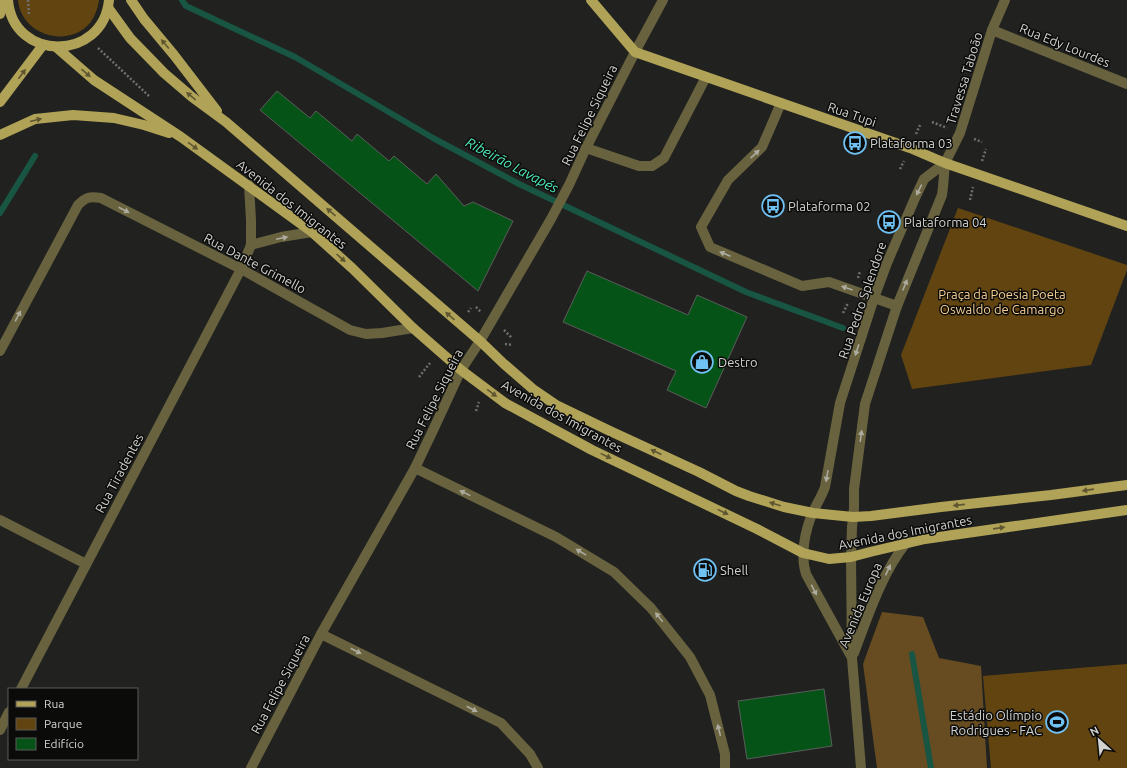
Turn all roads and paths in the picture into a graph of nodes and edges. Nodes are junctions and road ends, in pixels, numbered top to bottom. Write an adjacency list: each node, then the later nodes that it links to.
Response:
1 (5, 0): 8 (main road)
2 (8, 0): 10 (main road)
3 (131, 0): 17 (main road, one-way to 3)
4 (591, 0): 12 (main road)
5 (663, 0): 12 (street, Rua Felipe Siqueira)
6 (1005, 0): 9 (street, Travessa Taboão)
7 (109, 5): 11 (main road); 17 (main road, one-way to 7)
8 (0, 14)
9 (992, 30): 14 (street, Rua Edy Lourdes); 21 (street, Travessa Taboão)
10 (43, 45): 11 (main road); 15 (main road, one-way to 10)
11 (56, 47): 19 (main road, Avenida dos Imigrantes, one-way to 19)
12 (635, 52): 13 (main road, Rua Tupi); 20 (street, Rua Felipe Siqueira)
13 (706, 77): 16 (main road, Rua Tupi); 20 (street)
14 (1127, 84)
15 (0, 102)
16 (781, 103): 21 (main road, Rua Tupi); 27 (street, one-way to 16)
17 (223, 119): 30 (main road, Avenida dos Imigrantes, one-way to 17)
18 (0, 134): 19 (main road, one-way to 19)
19 (181, 137): 22 (main road, Avenida dos Imigrantes, one-way to 22)
20 (586, 148): 30 (street, Rua Felipe Siqueira)
21 (945, 163): 23 (main road, Rua Tupi); 27 (street, Rua Pedro Splendore, one-way to 27); 28 (street, one-way to 21)
22 (249, 185): 24 (main road, Avenida dos Imigrantes); 25 (street)
23 (1127, 226)
24 (312, 232): 25 (street, one-way to 24); 29 (main road, Avenida dos Imigrantes, one-way to 29)
25 (251, 245): 26 (street, Rua Tiradentes)
26 (241, 269): 29 (street, Rua Dante Grimello); 31 (street, Rua Dante Grimello, one-way to 26); 42 (street, Rua Tiradentes)
27 (874, 298): 28 (street); 36 (street, Rua Pedro Splendore, one-way to 36)
28 (897, 306): 37 (street, one-way to 28)
29 (413, 328): 32 (main road, Avenida dos Imigrantes)
30 (480, 341): 32 (street, Rua Felipe Siqueira); 36 (main road, Avenida dos Imigrantes, one-way to 30)
31 (0, 351)
32 (461, 370): 33 (street, Rua Felipe Siqueira); 40 (main road, Avenida dos Imigrantes, one-way to 40)
33 (414, 468): 43 (street, Rua Felipe Siqueira); 50 (street, one-way to 33)
34 (1127, 485): 37 (main road, Avenida dos Imigrantes, one-way to 37)
35 (1127, 510): 39 (main road, Avenida dos Imigrantes, one-way to 35)
36 (812, 513): 37 (main road, Avenida dos Imigrantes); 40 (street, Rua Pedro Splendore)
37 (853, 517): 41 (street, Avenida Europa)
38 (0, 520): 42 (street)
39 (906, 543): 41 (main road, Avenida dos Imigrantes); 44 (street, Avenida Europa, one-way to 39)
40 (803, 553): 41 (main road, Avenida dos Imigrantes); 44 (street, Avenida Europa, one-way to 44)
41 (851, 558): 44 (street, Avenida Europa)
42 (86, 564): 45 (street, Rua Tiradentes)
43 (321, 634): 48 (street, Rua Felipe Siqueira); 49 (street, one-way to 49)
44 (852, 658): 51 (street, Avenida Europa)
45 (22, 688)
46 (8, 714): 47 (street)
47 (0, 730)
48 (251, 768)
49 (538, 768)
50 (725, 768)
51 (862, 768)

